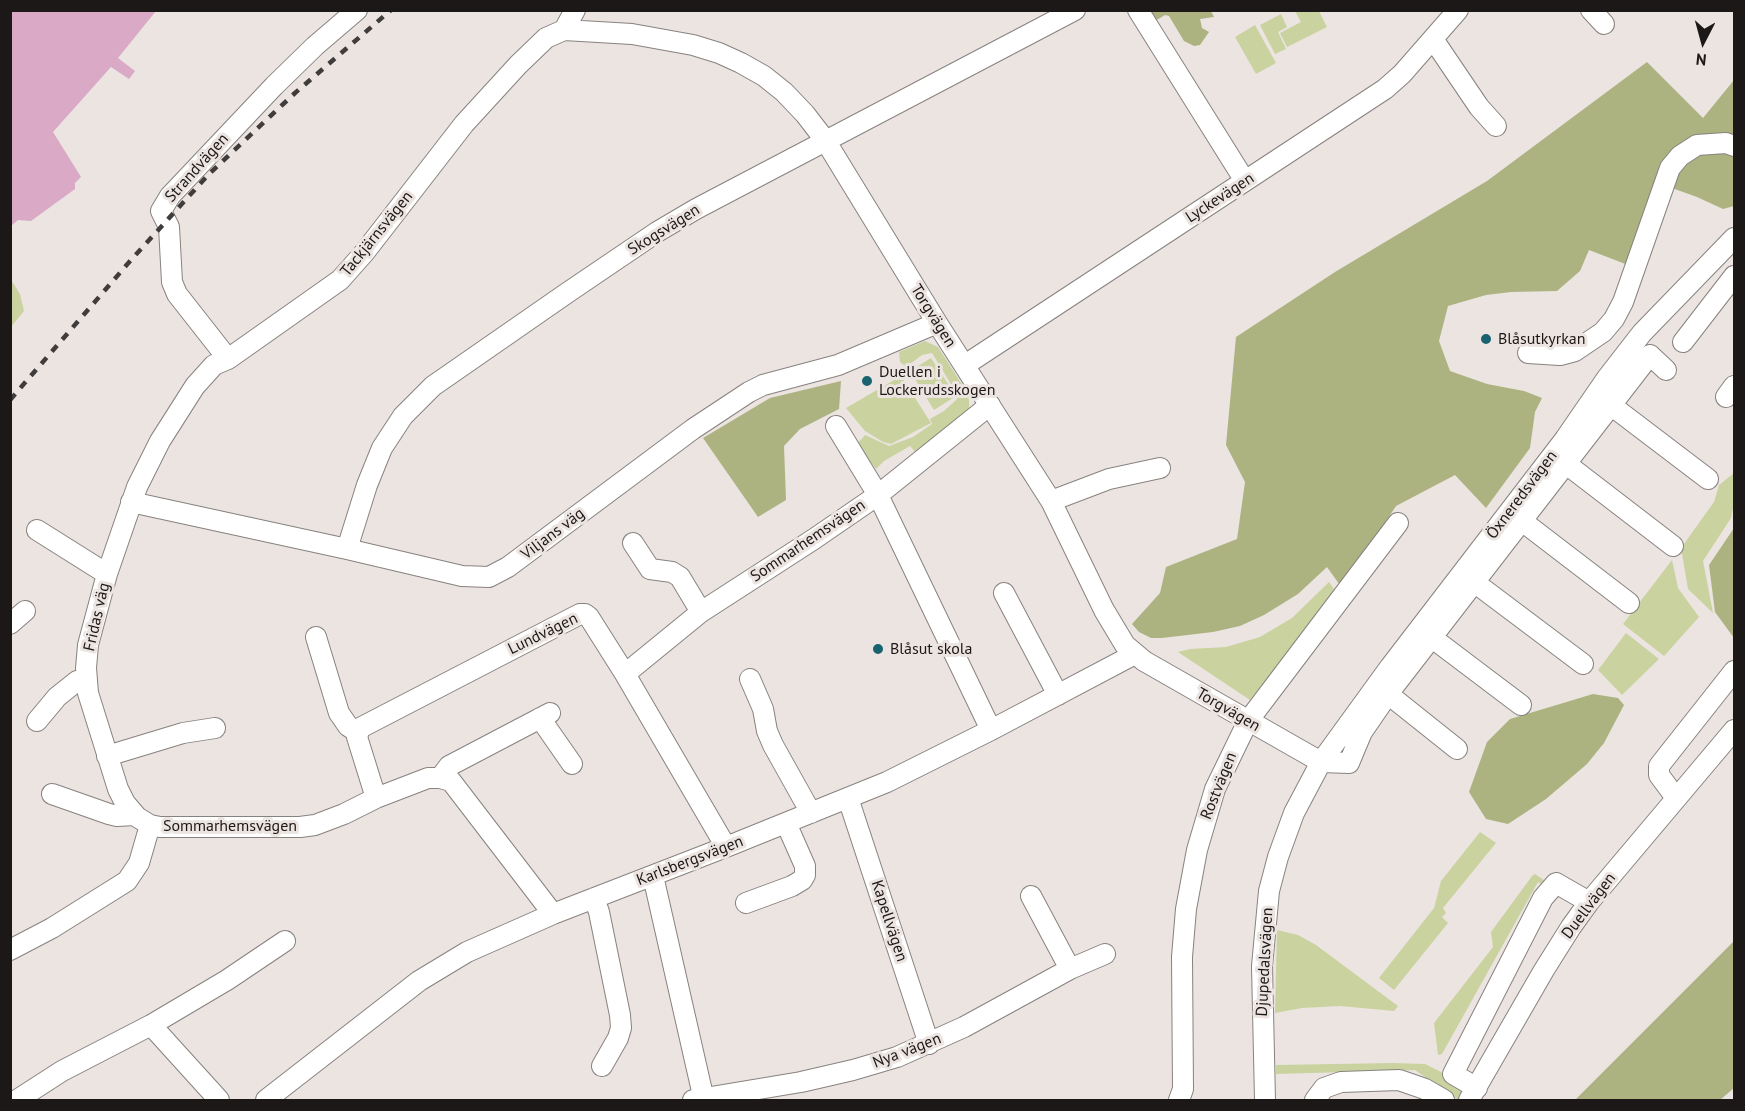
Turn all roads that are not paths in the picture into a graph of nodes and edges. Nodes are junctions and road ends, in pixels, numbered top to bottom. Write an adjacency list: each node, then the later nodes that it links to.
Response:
1 (357, 10): 17 (street, Strandvägen)
2 (575, 10): 6 (street)
3 (1075, 10): 9 (street, Skogsvägen)
4 (1138, 10): 11 (street)
5 (1458, 10): 7 (street, Lyckevägen)
6 (564, 30): 9 (street, Torgvägen); 17 (street, Tackjärnsvägen)
7 (1433, 39): 8 (street); 11 (street, Lyckevägen)
8 (1496, 126)
9 (825, 140): 14 (street, Torgvägen); 34 (street, Skogsvägen)
10 (1734, 146): 16 (street)
11 (1245, 181): 18 (street, Lyckevägen)
12 (1734, 238): 59 (street, Öxneredsvägen)
13 (1734, 276): 15 (street)
14 (936, 323): 18 (street, Torgvägen); 34 (street, Viljans väg)
15 (1683, 342)
16 (1528, 353)
17 (228, 359): 28 (street, Tackjärnsvägen)
18 (964, 365): 20 (street, Torgvägen)
19 (1666, 370): 21 (street)
20 (990, 405): 26 (street, Sommarhemsvägen); 27 (street, Torgvägen)
21 (1612, 406): 23 (street); 25 (street)
22 (836, 426): 26 (street)
23 (1565, 463): 29 (street); 33 (street)
24 (1160, 468): 27 (street)
25 (1708, 479)
26 (878, 495): 39 (street, Sommarhemsvägen); 54 (street)
27 (1051, 501): 42 (street, Torgvägen)
28 (131, 502): 34 (street, Viljans väg); 35 (street, Fridas väg)
29 (1522, 521): 36 (street); 38 (street)
30 (1398, 523): 52 (street, Rostvägen)
31 (37, 530): 35 (street)
32 (633, 543): 39 (street)
33 (1673, 546)
34 (347, 549)
35 (107, 574): 46 (street, Fridas väg)
36 (1474, 582): 41 (street); 43 (street)
37 (1004, 593): 49 (street)
38 (1629, 603)
39 (701, 612): 45 (street, Sommarhemsvägen)
40 (316, 637): 55 (street)
41 (1431, 637): 48 (street); 50 (street)
42 (1135, 654): 49 (street, Karlsbergsvägen); 52 (street, Torgvägen)
43 (1583, 664)
44 (1734, 671): 65 (street)
45 (625, 674): 55 (street, Lundvägen); 69 (street, Lundvägen)
46 (86, 679): 51 (street); 58 (street, Fridas väg)
47 (750, 679): 66 (street)
48 (1388, 694): 57 (street); 59 (street)
49 (1058, 695): 54 (street, Karlsbergsvägen)
50 (1521, 705)
51 (37, 721)
52 (1248, 721): 59 (street, Torgvägen); 88 (street, Rostvägen)
53 (215, 728): 58 (street)
54 (991, 730): 64 (street, Karlsbergsvägen)
55 (357, 732): 63 (street)
56 (1732, 738): 65 (street, Duellvägen)
57 (1457, 749)
58 (107, 756): 67 (street, Fridas väg)
59 (1321, 762): 89 (street, Djupedalsvägen)
60 (572, 764): 61 (street, Sommarhemsvägen)
61 (440, 778): 63 (street, Sommarhemsvägen); 75 (street)
62 (52, 794): 67 (street)
63 (376, 798): 67 (street, Sommarhemsvägen)
64 (848, 798): 66 (street, Karlsbergsvägen); 81 (street, Kapellvägen)
65 (1677, 798): 73 (street, Duellvägen)
66 (811, 813): 68 (street, Karlsbergsvägen)
67 (142, 820): 77 (street, Sommarhemsvägen)
68 (786, 823): 69 (street, Karlsbergsvägen); 74 (street)
69 (726, 847): 70 (street, Karlsbergsvägen)
70 (653, 876): 72 (street, Karlsbergsvägen); 84 (street)
71 (1031, 896): 79 (street)
72 (594, 898): 75 (street, Karlsbergsvägen); 82 (street)
73 (1589, 902): 83 (street, Duellvägen); 83 (street)
74 (746, 903)
75 (554, 914): 87 (street, Karlsbergsvägen)
76 (285, 941): 80 (street)
77 (10, 950)
78 (1105, 954): 79 (street, Nya vägen)
79 (1070, 969): 81 (street, Nya vägen)
80 (151, 1025): 85 (street); 86 (street)
81 (929, 1044): 84 (street, Nya vägen)
82 (602, 1066)
83 (1473, 1094)
84 (700, 1100)
85 (17, 1101)
86 (219, 1101)
87 (266, 1101)
88 (1179, 1101)
89 (1264, 1101)
90 (1315, 1101): 91 (street)
91 (1444, 1101)

